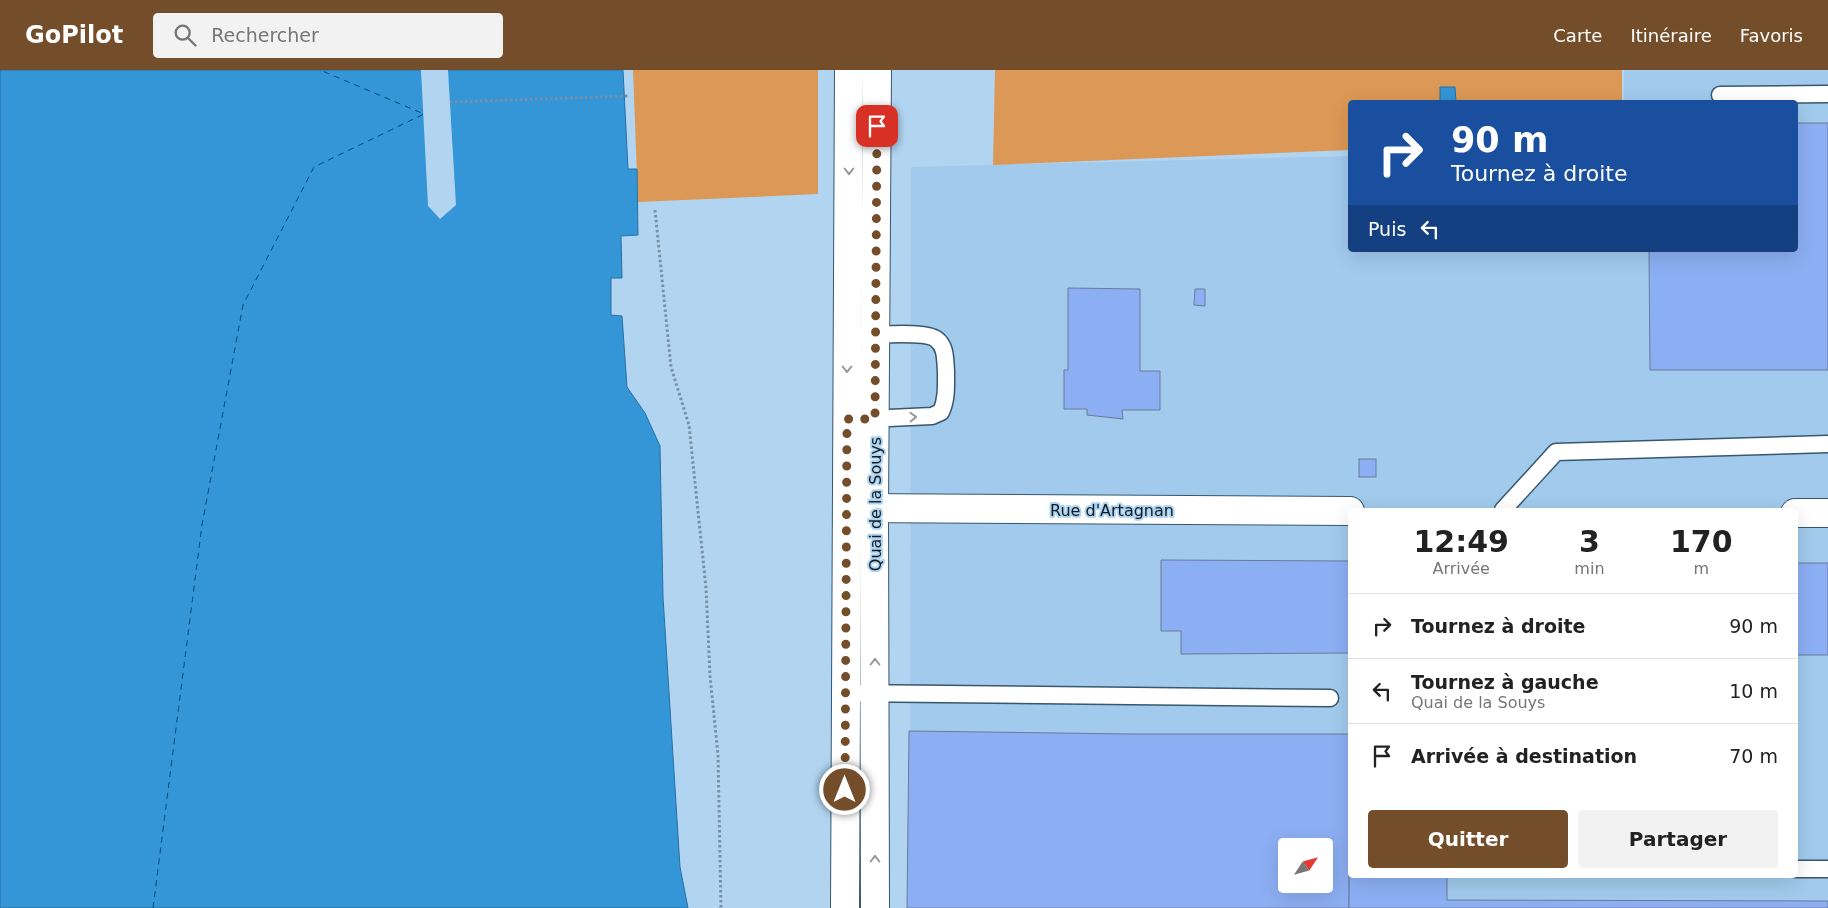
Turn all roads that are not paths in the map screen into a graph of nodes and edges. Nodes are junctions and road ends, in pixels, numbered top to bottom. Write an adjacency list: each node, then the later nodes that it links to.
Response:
1 (849, 70): 5 (main road, Quai de la Souys, one-way to 5)
2 (877, 70): 6 (main road, Quai de la Souys)
3 (1828, 94): 4 (lane)
4 (1720, 95)
5 (848, 335): 6 (lane); 7 (main road, Quai de la Souys, one-way to 7)
6 (876, 335): 8 (main road, Quai de la Souys); 8 (lane, one-way to 6)
7 (847, 419): 8 (lane); 10 (main road, Quai de la Souys)
8 (875, 419): 11 (main road, Quai de la Souys)
9 (1828, 444): 12 (lane)
10 (847, 508): 11 (main road, Rue d'Artagnan); 16 (main road, Quai de la Souys)
11 (874, 508): 13 (main road, Rue d'Artagnan); 17 (main road, Quai de la Souys, one-way to 11)
12 (1506, 508)
13 (1348, 511)
14 (1798, 513): 15 (main road)
15 (1828, 513)
16 (846, 693): 17 (lane); 21 (main road, Quai de la Souys)
17 (875, 693): 18 (lane); 22 (main road, Quai de la Souys, one-way to 17)
18 (1330, 698)
19 (1798, 869): 20 (lane)
20 (1828, 869)
21 (845, 908)
22 (875, 908)

